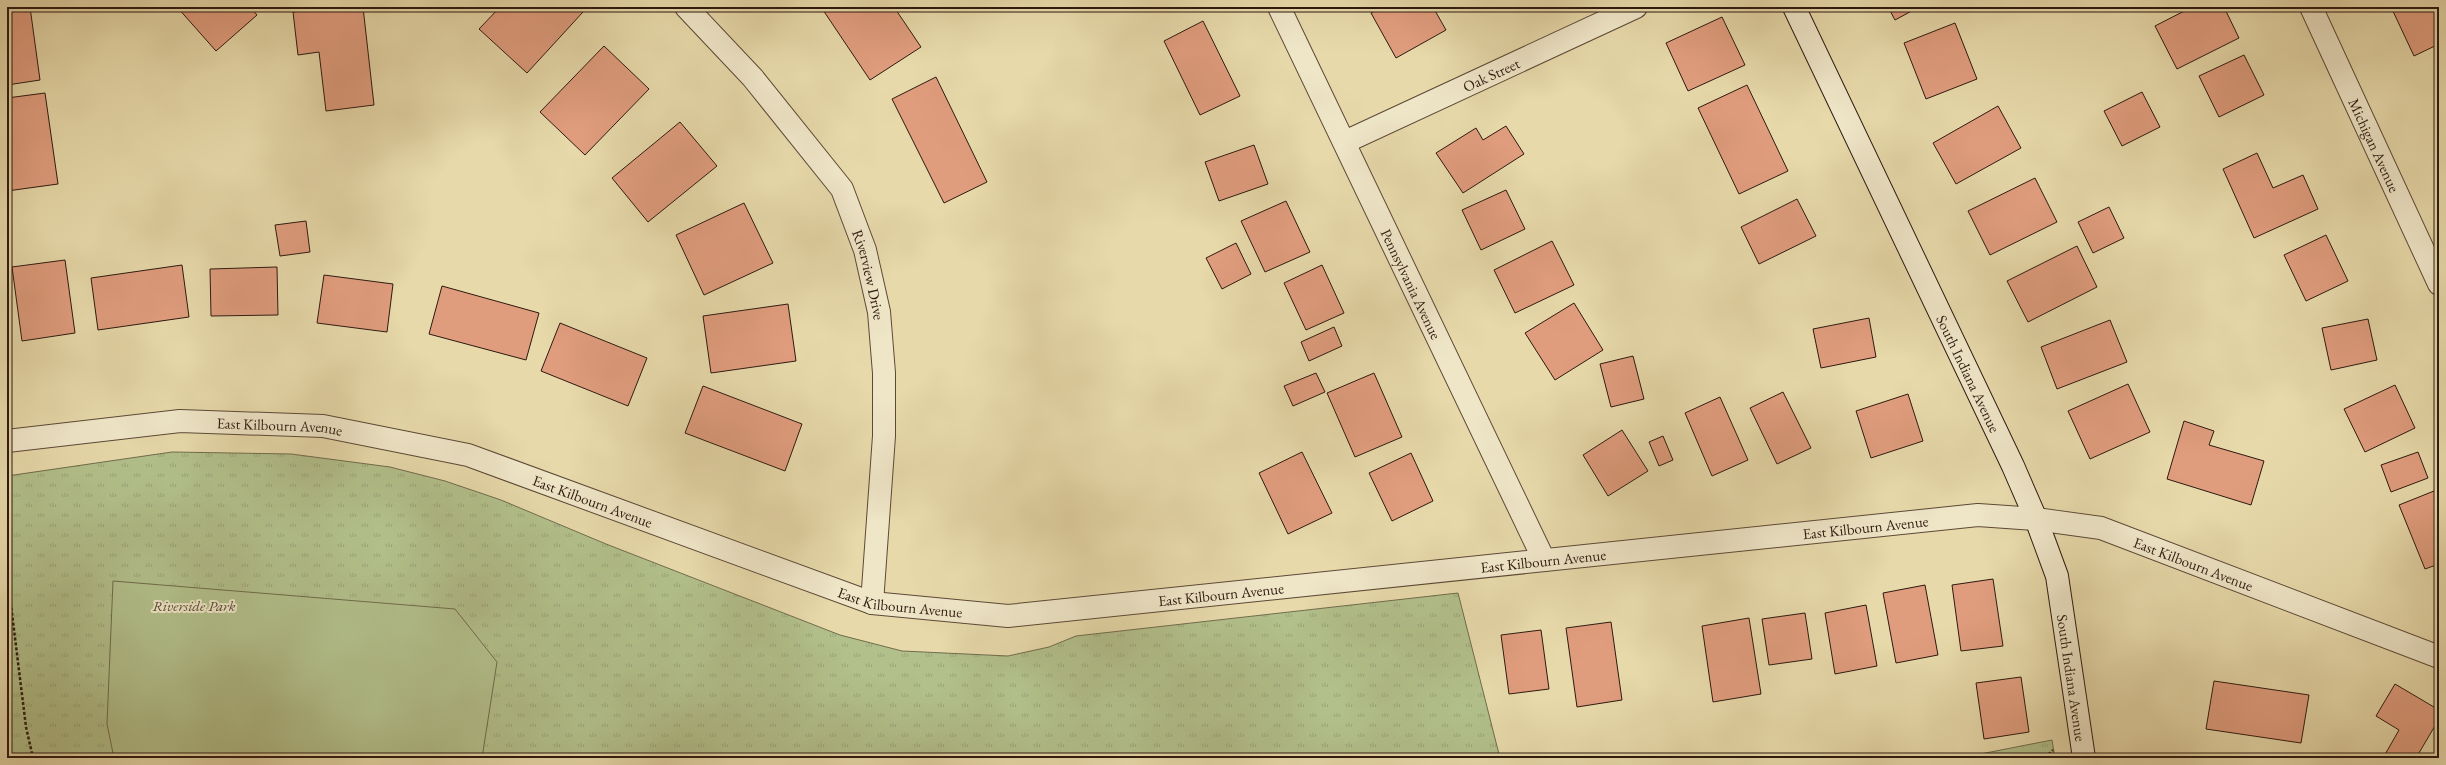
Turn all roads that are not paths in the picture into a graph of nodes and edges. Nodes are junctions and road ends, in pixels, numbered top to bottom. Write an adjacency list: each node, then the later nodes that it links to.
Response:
1 (686, 7): 11 (street, Riverview Drive)
2 (1279, 7): 6 (street, Pennsylvania Avenue)
3 (1636, 7): 6 (street, Oak Street)
4 (1794, 7): 9 (street, South Indiana Avenue)
5 (2311, 7): 7 (street, Michigan Avenue)
6 (1345, 142): 10 (street, Pennsylvania Avenue)
7 (2439, 284)
8 (7, 441): 11 (street, East Kilbourn Avenue)
9 (2036, 519): 10 (street, East Kilbourn Avenue); 12 (street, East Kilbourn Avenue); 13 (street, South Indiana Avenue)
10 (1544, 560): 11 (street, East Kilbourn Avenue)
11 (872, 603)
12 (2439, 657)
13 (2084, 758)

